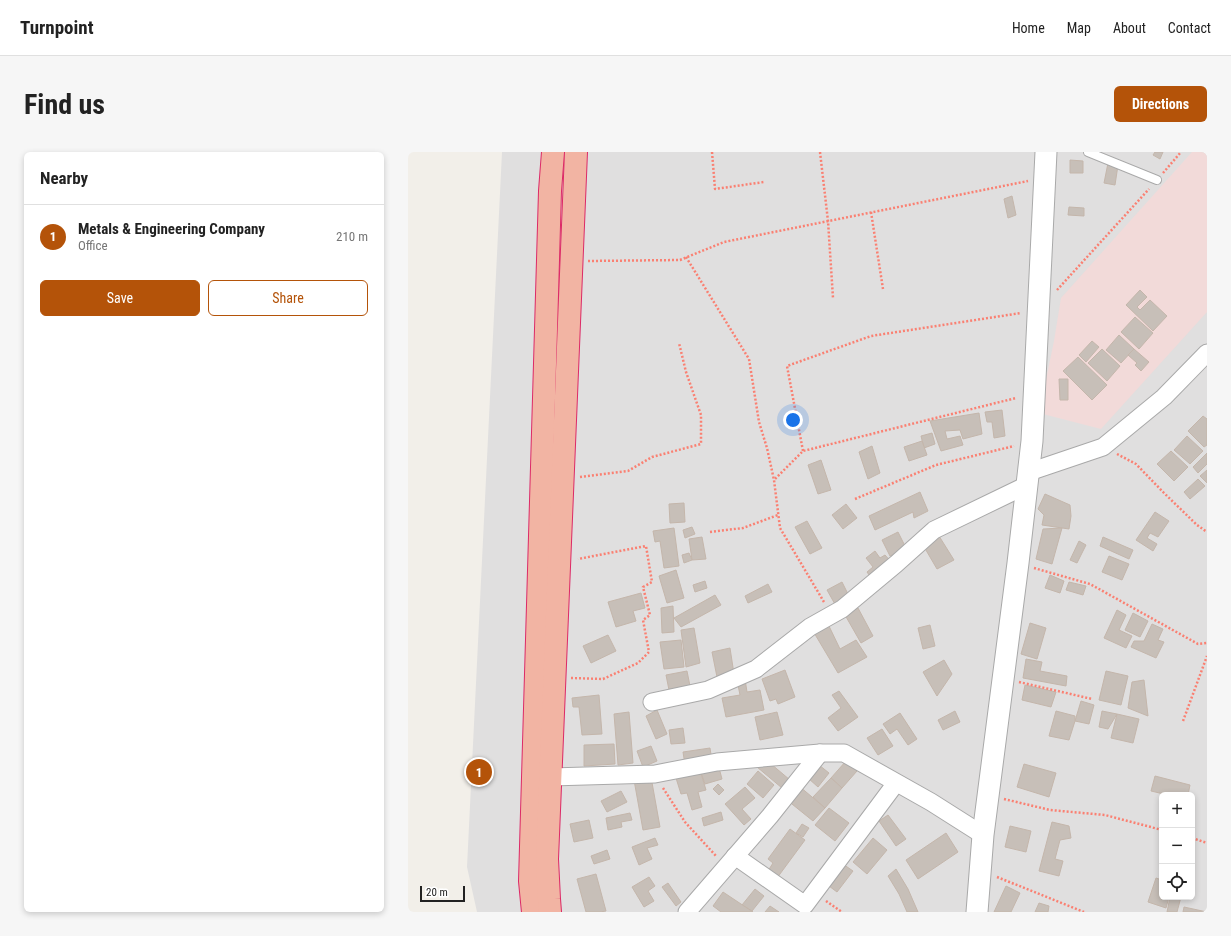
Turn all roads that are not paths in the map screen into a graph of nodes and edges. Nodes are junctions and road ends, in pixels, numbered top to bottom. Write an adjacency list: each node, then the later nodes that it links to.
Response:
1 (553, 152): 6 (highway)
2 (576, 152): 7 (highway)
3 (1046, 152): 9 (street)
4 (1088, 152): 5 (lane)
5 (1157, 180)
6 (550, 191): 7 (highway); 16 (highway)
7 (574, 192): 12 (highway)
8 (1207, 353): 9 (street)
9 (1028, 479): 10 (street); 14 (street)
10 (652, 702)
11 (820, 753): 12 (street); 13 (street); 15 (street)
12 (551, 777): 17 (highway)
13 (896, 783): 14 (street); 15 (street)
14 (983, 835): 19 (street)
15 (730, 862): 18 (street)
16 (533, 912)
17 (550, 912)
18 (687, 912)
19 (977, 912)

